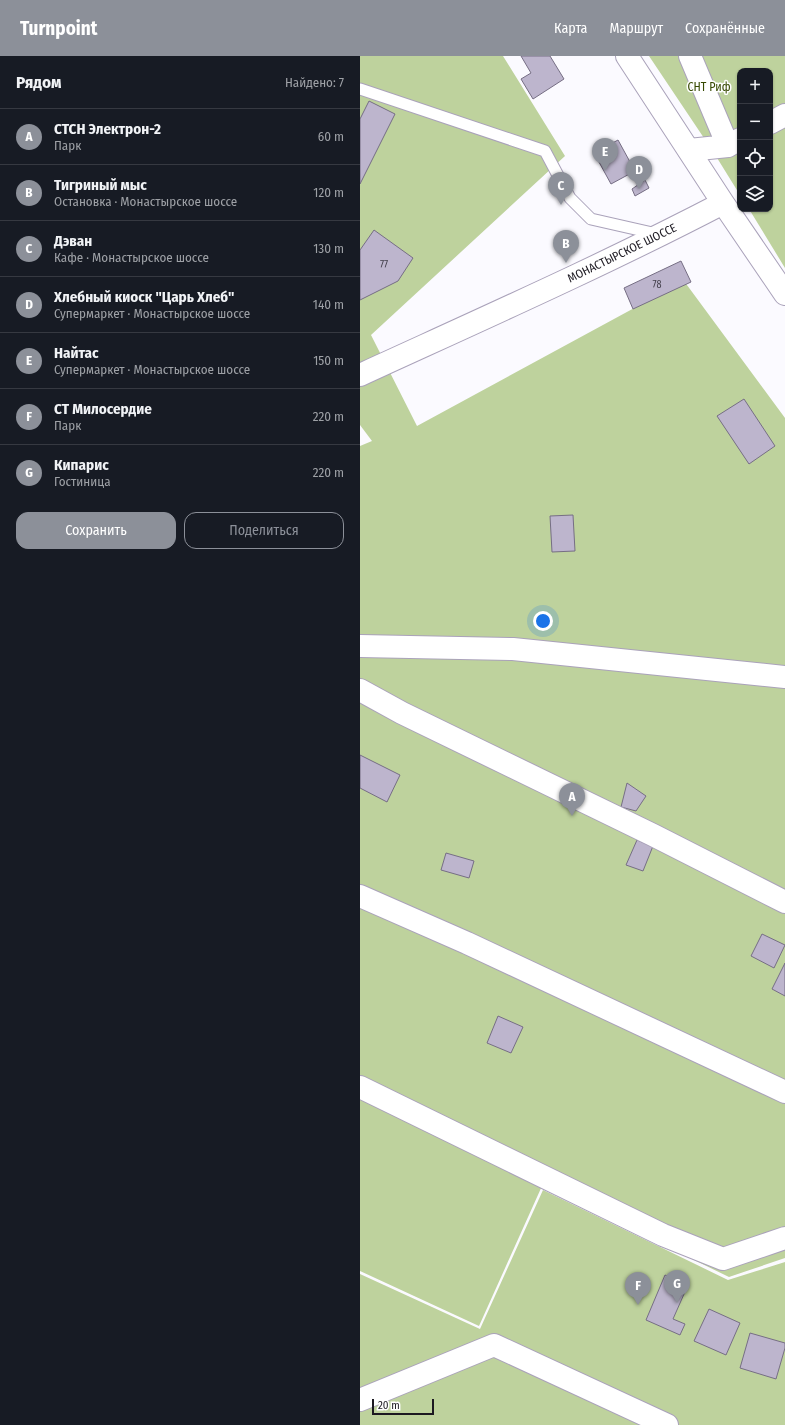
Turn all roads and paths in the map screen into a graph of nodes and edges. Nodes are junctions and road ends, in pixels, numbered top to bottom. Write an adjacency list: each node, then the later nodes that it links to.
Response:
1 (627, 56): 7 (street)
2 (690, 56): 6 (street)
3 (360, 89): 9 (lane)
4 (785, 115): 5 (street)
5 (773, 121)
6 (734, 142): 7 (street)
7 (689, 150): 8 (street)
8 (723, 203): 9 (street, МОНАСТЫРСКОЕ ШОССЕ); 10 (street)
9 (662, 235): 11 (street, МОНАСТЫРСКОЕ ШОССЕ)
10 (785, 294)
11 (360, 375)
12 (360, 646): 13 (street)
13 (785, 677)
14 (360, 690): 16 (street)
15 (360, 896): 18 (street)
16 (785, 902)
17 (360, 1086): 19 (street)
18 (785, 1092)
19 (785, 1238)
20 (360, 1400): 21 (street)
21 (667, 1425)

